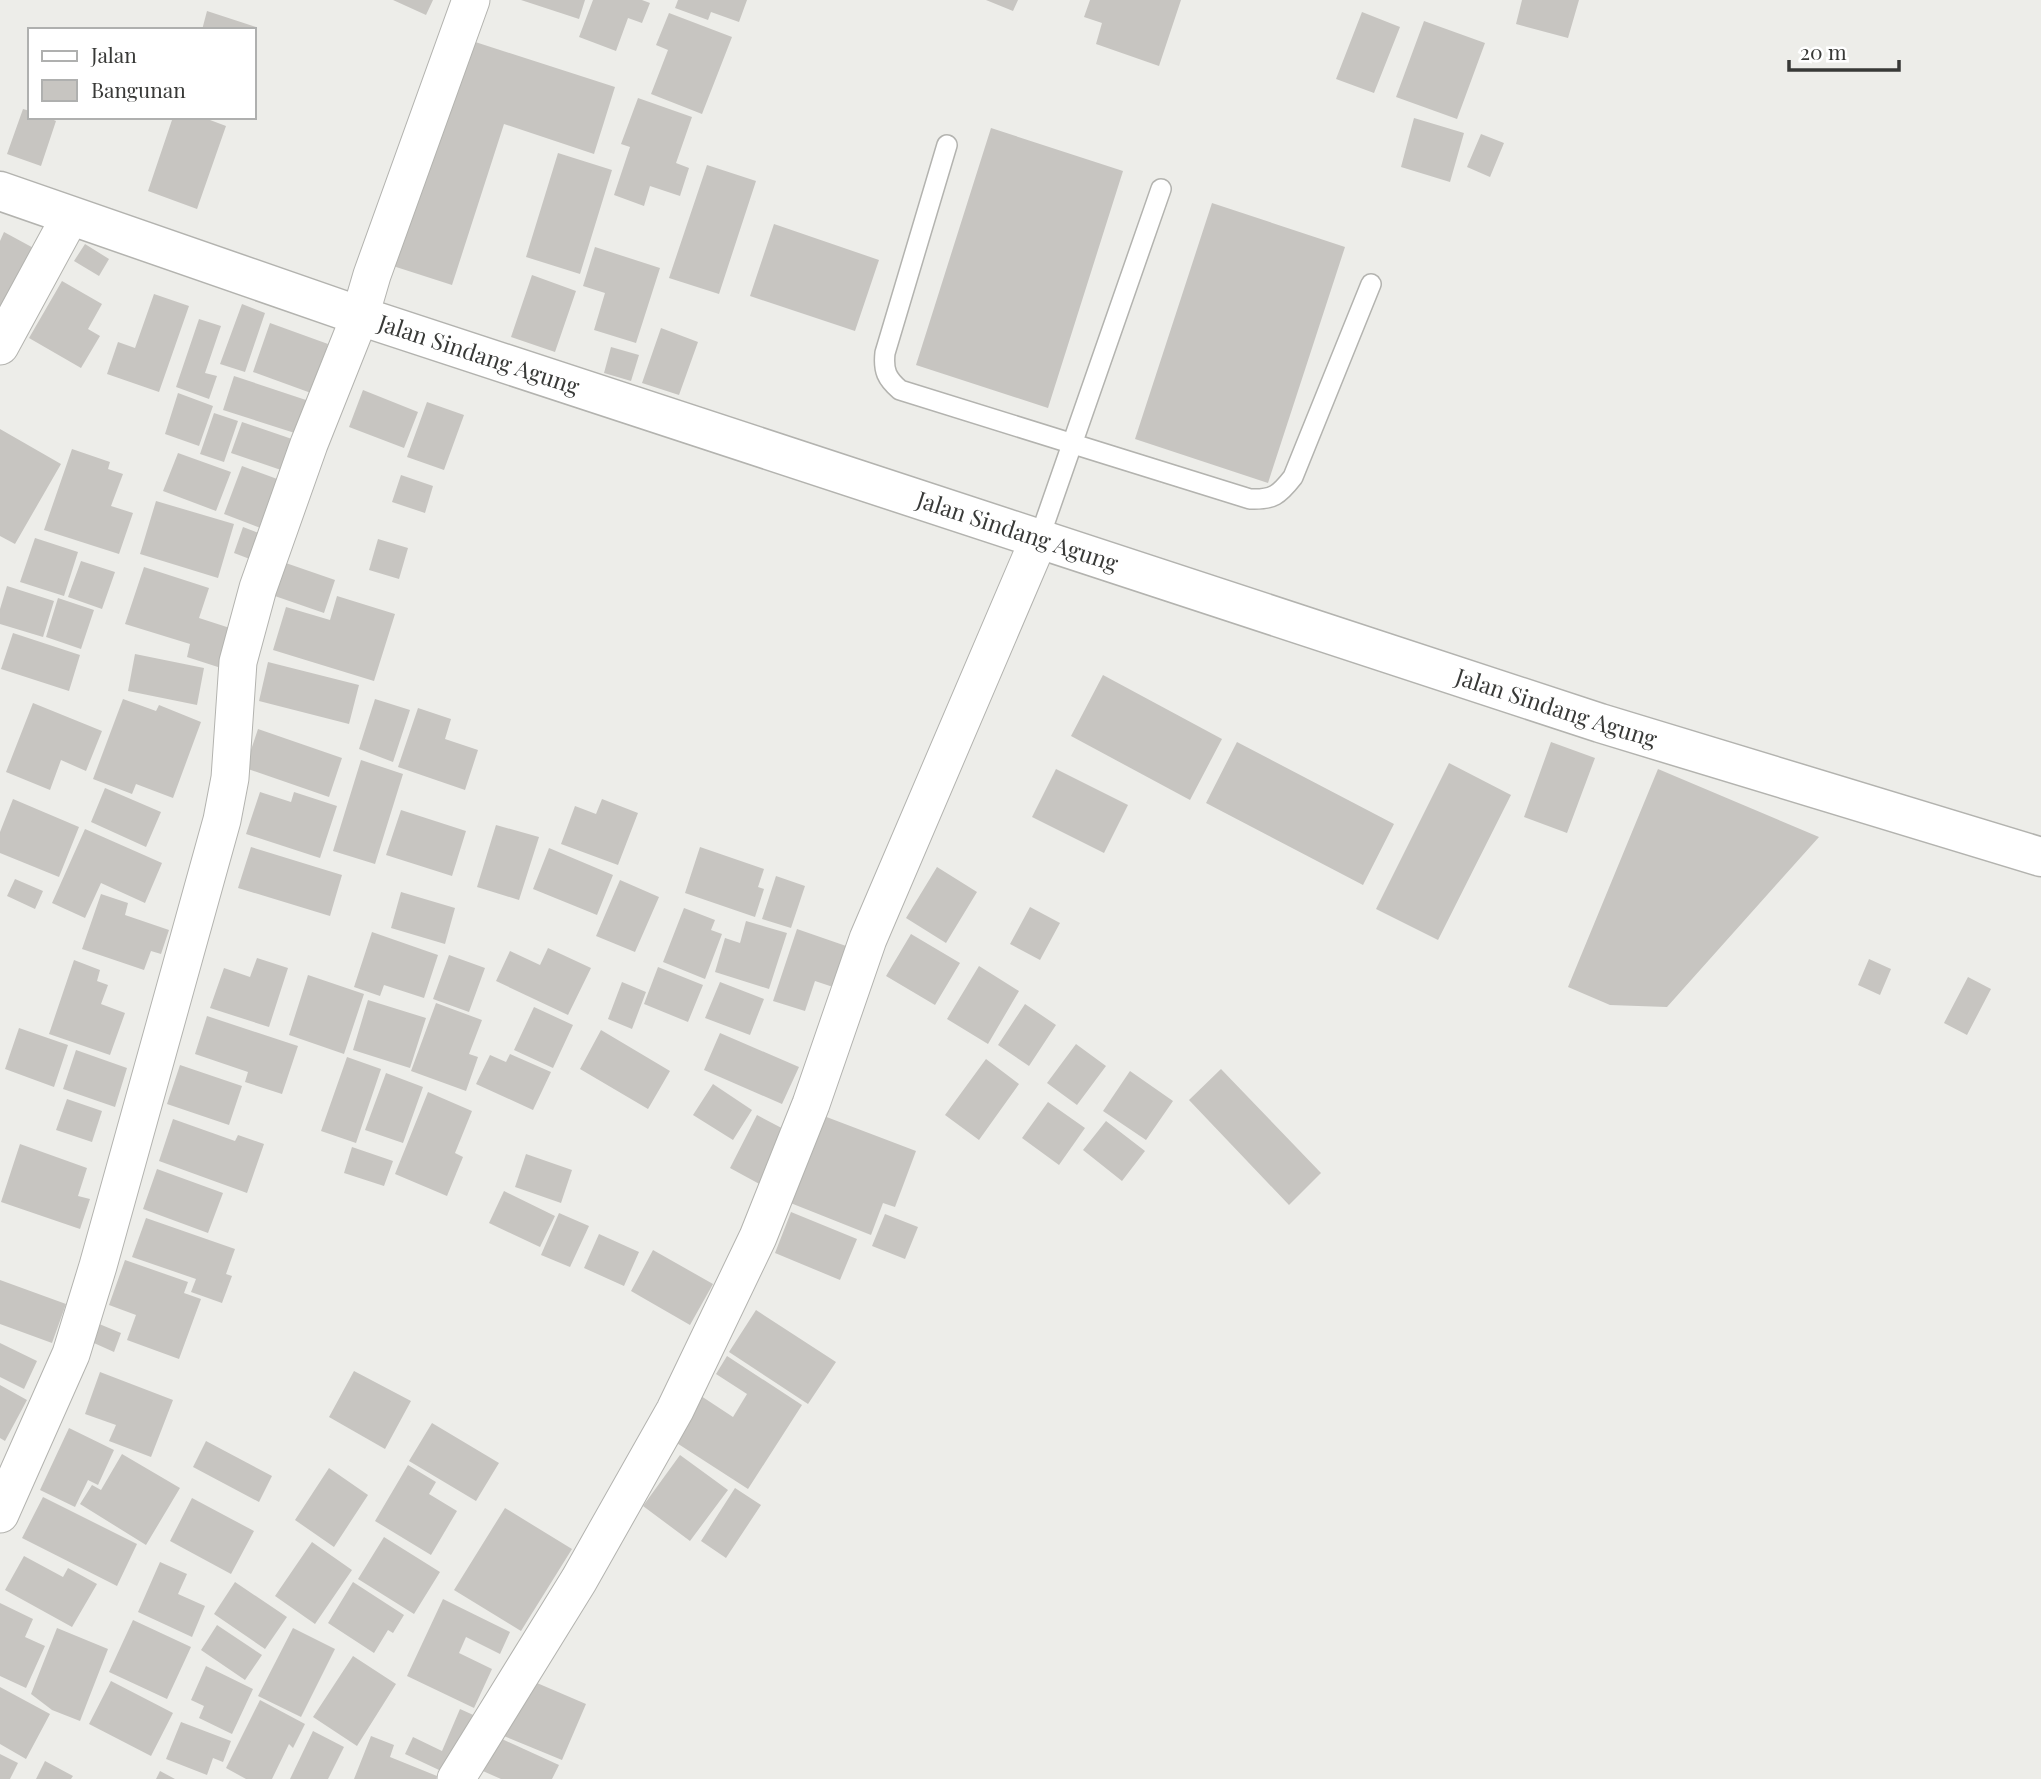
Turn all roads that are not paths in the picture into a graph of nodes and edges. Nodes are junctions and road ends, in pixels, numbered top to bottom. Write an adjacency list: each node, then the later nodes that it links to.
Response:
1 (471, 0): 7 (street)
2 (947, 145): 9 (lane)
3 (1161, 189): 9 (lane)
4 (0, 191): 5 (main road, Jalan Sindang Agung)
5 (71, 217): 7 (main road, Jalan Sindang Agung); 8 (street)
6 (1371, 284): 9 (lane)
7 (360, 316): 10 (main road, Jalan Sindang Agung); 12 (street)
8 (0, 346)
9 (1072, 444): 10 (lane)
10 (1040, 539): 11 (main road, Jalan Sindang Agung); 13 (street)
11 (2041, 857)
12 (0, 1514)
13 (456, 1779)

